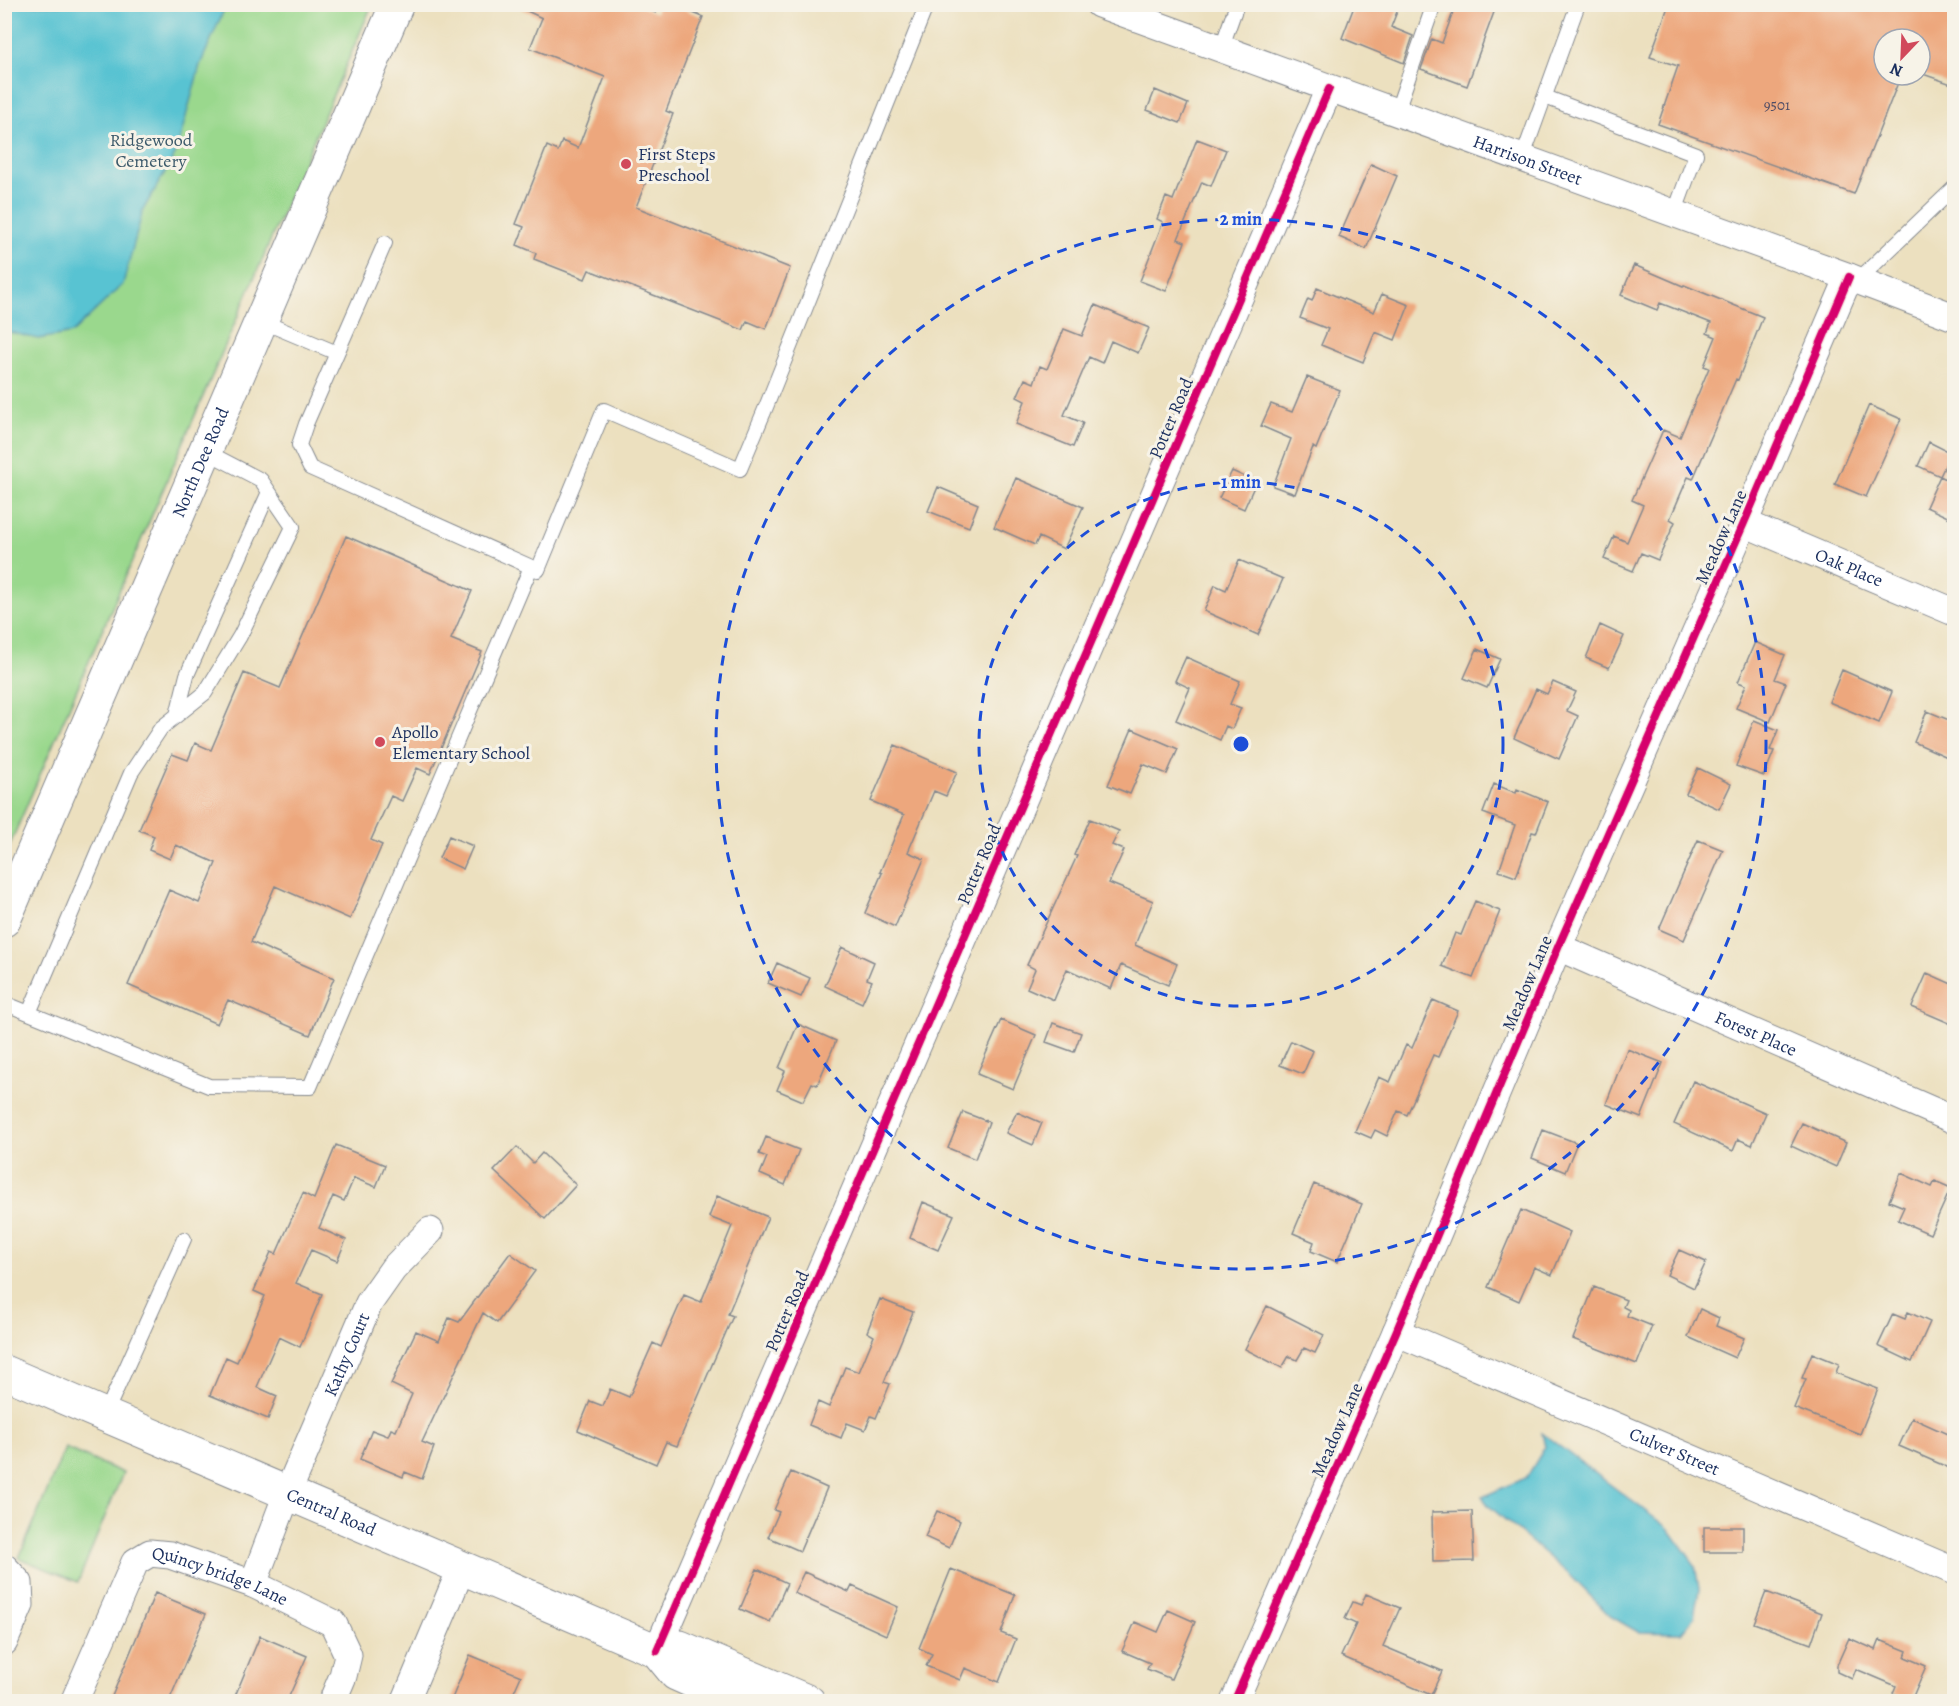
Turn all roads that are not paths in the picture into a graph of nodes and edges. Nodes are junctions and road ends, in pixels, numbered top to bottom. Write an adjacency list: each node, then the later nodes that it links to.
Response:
1 (397, 4): 17 (street, North Dee Road)
2 (927, 4): 22 (lane)
3 (1099, 4): 7 (street, Harrison Street)
4 (1237, 4): 7 (lane)
5 (1434, 4): 10 (lane)
6 (1578, 4): 9 (lane)
7 (1221, 49): 8 (street, Harrison Street)
8 (1329, 89): 10 (street, Harrison Street); 41 (street, Potter Road)
9 (1545, 97): 11 (lane); 13 (lane)
10 (1396, 113): 11 (street, Harrison Street)
11 (1522, 159): 13 (street, Harrison Street)
12 (1954, 188): 15 (lane)
13 (1674, 214): 15 (street, Harrison Street)
14 (385, 243): 18 (lane)
15 (1853, 278): 16 (street, Harrison Street); 21 (street, Meadow Lane)
16 (1954, 317)
17 (261, 321): 18 (lane); 19 (street, North Dee Road)
18 (337, 353): 22 (lane)
19 (206, 451): 20 (lane); 25 (street, North Dee Road)
20 (269, 492): 24 (lane); 24 (lane)
21 (1744, 523): 23 (street, Oak Place); 26 (street, Meadow Lane)
22 (531, 567): 28 (lane)
23 (1954, 612)
24 (177, 715): 28 (lane)
25 (4, 920)
26 (1558, 947): 29 (street, Forest Place); 32 (street, Meadow Lane)
27 (4, 1003): 28 (lane)
28 (29, 1013)
29 (1954, 1120)
30 (430, 1231): 35 (street, Kathy Court)
31 (184, 1239): 34 (lane)
32 (1396, 1332): 38 (street, Culver Street); 47 (street, Meadow Lane)
33 (4, 1372): 34 (street, Central Road)
34 (105, 1415): 35 (street, Central Road)
35 (287, 1494): 37 (street, Central Road); 39 (street, Quincy bridge Lane)
36 (4, 1567): 40 (street)
37 (462, 1568): 41 (street, Central Road); 44 (street)
38 (1954, 1571)
39 (253, 1584): 42 (street, Quincy bridge Lane); 43 (street, Quincy bridge Lane)
40 (4, 1642)
41 (657, 1651): 45 (street, Central Road); 46 (street, Central Road)
42 (74, 1701)
43 (332, 1701)
44 (405, 1701)
45 (739, 1701)
46 (809, 1701)
47 (1234, 1701)

